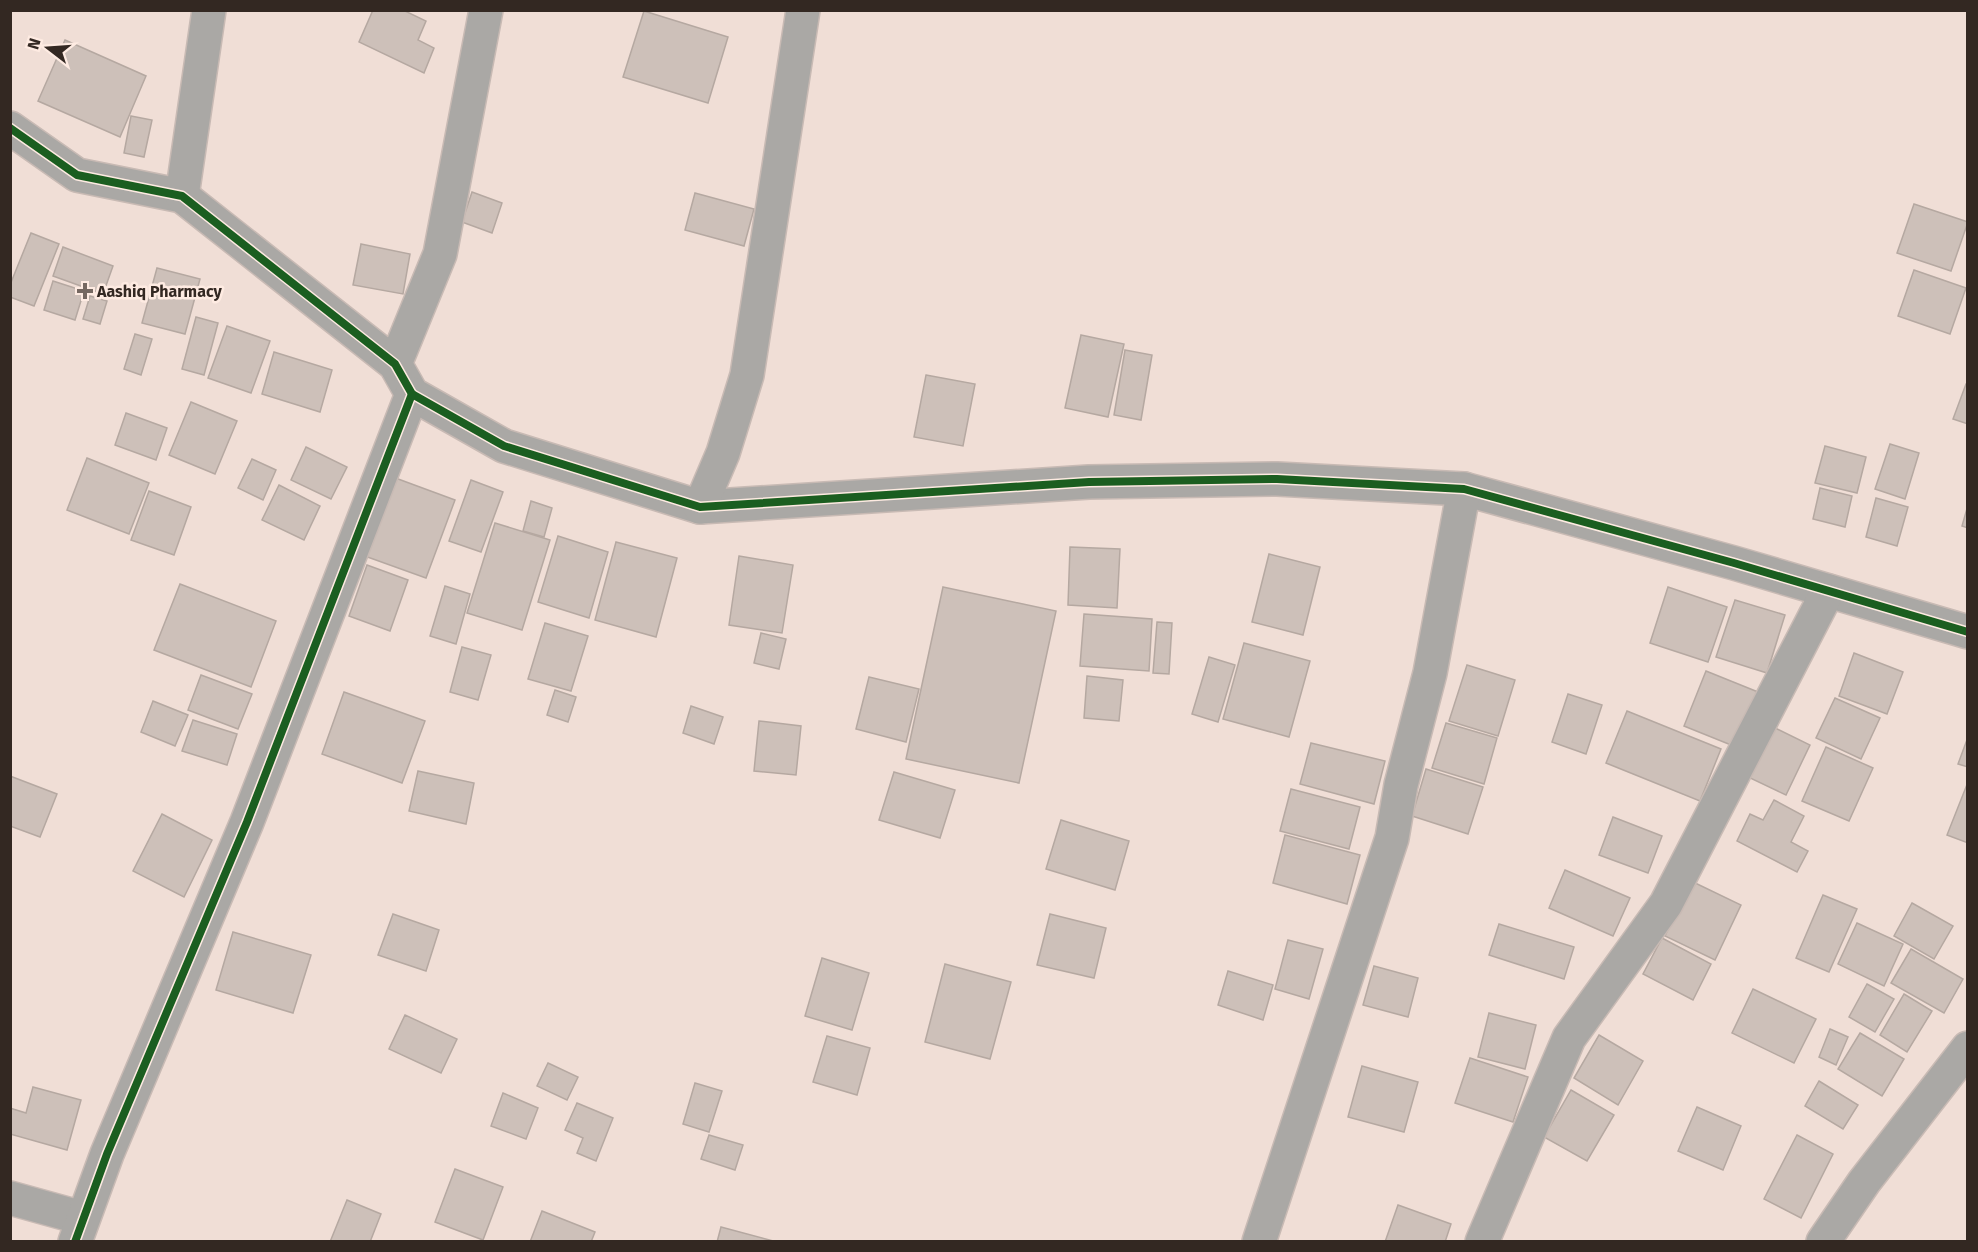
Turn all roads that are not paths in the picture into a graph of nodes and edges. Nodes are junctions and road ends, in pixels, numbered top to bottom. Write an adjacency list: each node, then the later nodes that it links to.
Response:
1 (209, 10): 5 (street)
2 (486, 10): 6 (street)
3 (802, 10): 9 (street)
4 (10, 128): 5 (street)
5 (183, 196): 6 (street)
6 (396, 364): 7 (street)
7 (412, 394): 9 (street); 14 (street)
8 (1464, 489): 9 (street); 10 (street); 15 (street)
9 (700, 507)
10 (1828, 591): 11 (street); 16 (street)
11 (1968, 632)
12 (1968, 1048): 17 (street)
13 (10, 1198): 14 (street)
14 (79, 1230)
15 (1258, 1242)
16 (1482, 1242)
17 (1823, 1242)

